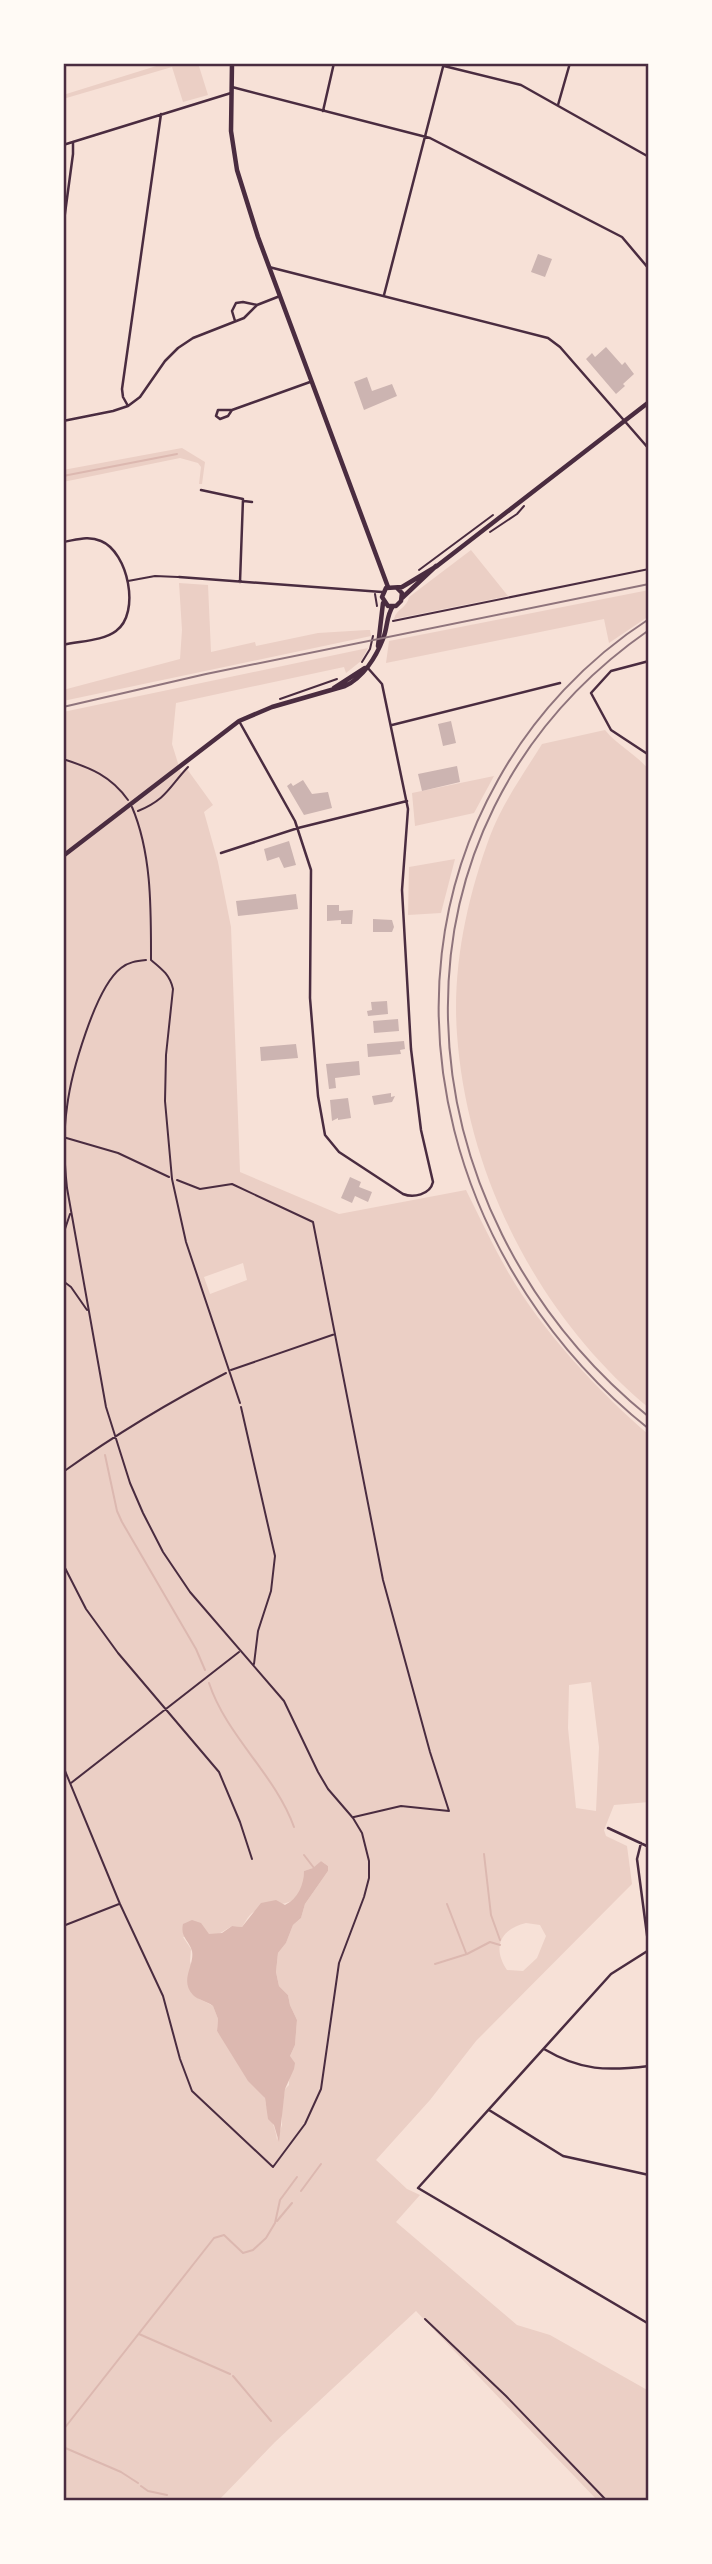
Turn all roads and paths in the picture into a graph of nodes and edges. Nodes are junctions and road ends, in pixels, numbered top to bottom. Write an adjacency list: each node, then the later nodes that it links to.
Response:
1 (232, 63): 5 (main road)
2 (334, 63): 7 (street)
3 (570, 63): 6 (street)
4 (444, 64): 6 (street); 9 (street)
5 (231, 90): 7 (street); 8 (street); 14 (main road)
6 (558, 105): 12 (street)
7 (323, 111): 9 (street)
8 (161, 114): 10 (street); 22 (street)
9 (425, 136): 15 (street); 16 (street)
10 (73, 142): 11 (street); 13 (street)
11 (63, 145)
12 (649, 157)
13 (63, 228)
14 (269, 267): 16 (street); 17 (main road)
15 (649, 269)
16 (384, 295): 24 (street)
17 (280, 296): 18 (street); 20 (main road)
18 (257, 304): 19 (street); 19 (street)
19 (235, 321): 22 (street)
20 (312, 382): 23 (street); 36 (main road)
21 (649, 402): 24 (main road)
22 (128, 406): 25 (street)
23 (232, 410)
24 (625, 420): 26 (street); 31 (main road)
25 (63, 421)
26 (649, 449)
27 (201, 490): 28 (street)
28 (244, 501): 29 (street); 35 (street)
29 (252, 502)
30 (63, 542): 34 (street)
31 (437, 566): 37 (main road); 40 (main road)
32 (649, 569): 44 (path)
33 (178, 577): 34 (lane); 35 (street)
34 (127, 581): 46 (street)
35 (240, 582): 38 (street)
36 (388, 587): 37 (main road); 39 (main road)
37 (397, 588): 40 (main road)
38 (374, 591): 39 (street); 43 (path)
39 (382, 592): 41 (main road)
40 (402, 598): 42 (main road)
41 (383, 602): 42 (main road); 47 (main road)
42 (393, 607): 47 (main road)
43 (377, 614)
44 (391, 621)
45 (374, 630): 49 (path)
46 (63, 645)
47 (378, 648): 49 (main road)
48 (649, 661): 55 (street)
49 (365, 666): 52 (main road); 54 (street)
50 (344, 675): 52 (path)
51 (560, 683): 54 (street)
52 (272, 707): 53 (main road)
53 (239, 721): 59 (main road); 61 (street)
54 (392, 725): 58 (street)
55 (649, 755)
56 (63, 759): 59 (path)
57 (189, 766): 60 (path)
58 (407, 801): 61 (street); 61 (street)
59 (131, 804): 60 (lane); 63 (main road)
60 (135, 813): 64 (lane)
61 (298, 828): 62 (street)
62 (221, 853)
63 (63, 856)
64 (151, 960): 65 (path); 66 (lane)
65 (64, 1137): 66 (path); 67 (path)
66 (172, 1179): 71 (path); 72 (lane)
67 (71, 1213): 68 (path); 70 (path)
68 (63, 1235)
69 (63, 1281): 70 (path)
70 (88, 1311): 74 (path)
71 (335, 1334): 72 (path); 82 (path)
72 (231, 1370): 73 (lane); 74 (path)
73 (240, 1403): 78 (path)
74 (114, 1436): 75 (path); 77 (path)
75 (63, 1472)
76 (63, 1564): 79 (path)
77 (240, 1651): 78 (path); 79 (path)
78 (254, 1664): 82 (path)
79 (166, 1707): 81 (path); 86 (path)
80 (63, 1766): 81 (path)
81 (71, 1783): 87 (path)
82 (353, 1818): 87 (path)
83 (608, 1828): 84 (street)
84 (641, 1843): 85 (street); 89 (street)
85 (649, 1847)
86 (252, 1859)
87 (120, 1904): 88 (path)
88 (63, 1926)
89 (649, 1950): 90 (street)
90 (544, 2049): 91 (street); 92 (street)
91 (649, 2066)
92 (489, 2110): 93 (street); 95 (street)
93 (649, 2175)
94 (425, 2319): 96 (path)
95 (649, 2324)
96 (607, 2501)

